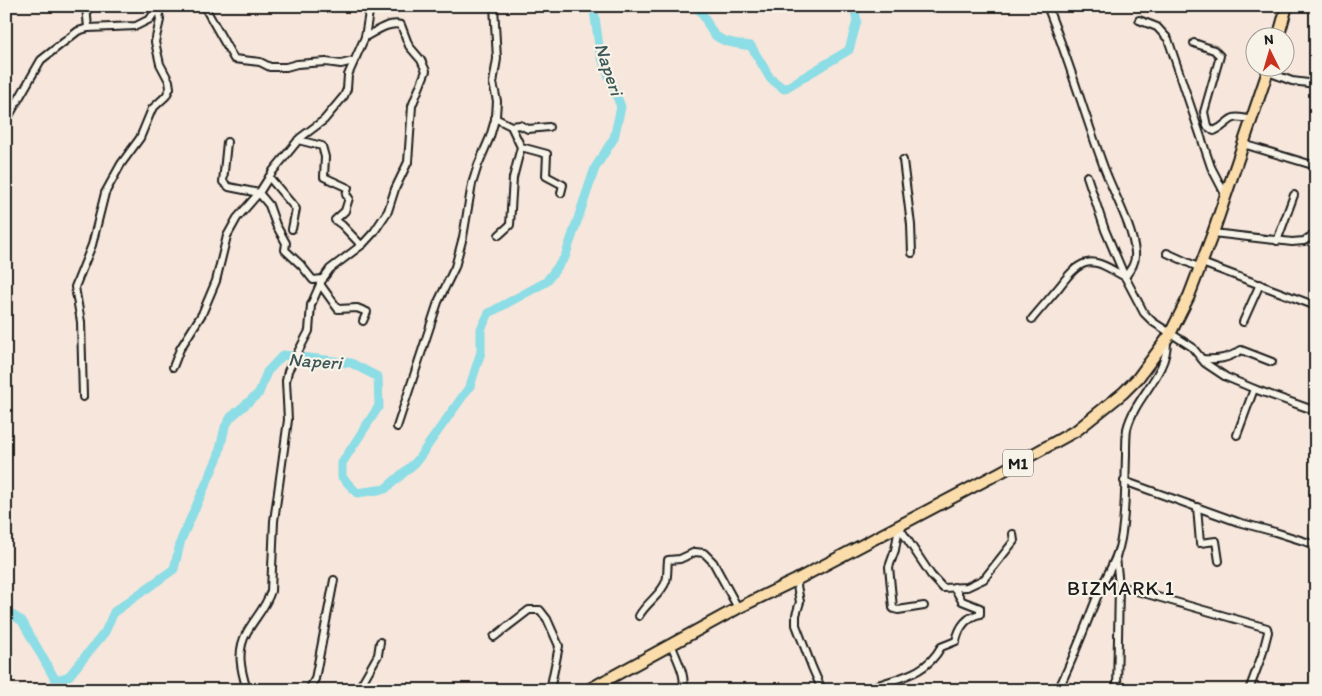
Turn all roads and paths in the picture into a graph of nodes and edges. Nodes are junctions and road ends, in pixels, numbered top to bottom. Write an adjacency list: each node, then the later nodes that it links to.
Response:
1 (86, 6): 9 (street)
2 (204, 6): 13 (street)
3 (370, 6): 11 (street)
4 (494, 6): 17 (street)
5 (1047, 6): 43 (street)
6 (1287, 6): 10 (highway)
7 (158, 7): 9 (street); 55 (street)
8 (1139, 20): 32 (street)
9 (88, 28): 19 (street)
10 (1281, 28)
11 (365, 37): 13 (street); 39 (street)
12 (1194, 42): 18 (street)
13 (353, 61): 22 (street)
14 (1265, 78): 18 (highway, M1)
15 (1284, 78): 16 (street)
16 (1316, 84)
17 (496, 118): 20 (street); 57 (street)
18 (1252, 120): 24 (highway, M1)
19 (6, 121)
20 (511, 126): 21 (street); 25 (street)
21 (549, 128)
22 (298, 140): 28 (street); 39 (street)
23 (227, 142): 30 (street)
24 (1243, 144): 27 (street); 32 (highway, M1)
25 (521, 147): 31 (street); 37 (street)
26 (903, 160): 40 (street)
27 (1316, 166)
28 (269, 176): 30 (street); 34 (street)
29 (1087, 176): 43 (street)
30 (259, 193): 44 (street); 53 (street)
31 (561, 193)
32 (1225, 194): 35 (highway, M1)
33 (1294, 195): 38 (street)
34 (292, 229)
35 (1213, 233): 38 (street); 42 (highway, M1)
36 (1316, 233): 38 (street)
37 (499, 235)
38 (1278, 241)
39 (361, 246): 44 (street)
40 (912, 253)
41 (1167, 253): 42 (street)
42 (1201, 265): 45 (street); 50 (highway, M1)
43 (1125, 277): 47 (street); 50 (street)
44 (322, 282): 48 (street); 78 (street)
45 (1260, 284): 46 (street); 49 (street)
46 (1316, 306)
47 (1032, 319)
48 (363, 321)
49 (1243, 322)
50 (1169, 336): 51 (street); 59 (street); 61 (highway, M1)
51 (1202, 359): 52 (street); 54 (street)
52 (1272, 362)
53 (173, 367)
54 (1254, 389): 56 (street); 58 (street)
55 (83, 397)
56 (1316, 411)
57 (397, 427)
58 (1236, 435)
59 (1124, 481): 60 (street); 64 (street)
60 (1197, 507): 63 (street); 65 (street)
61 (899, 527): 67 (highway, M1); 69 (street); 70 (street)
62 (1013, 534): 69 (street)
63 (1316, 545)
64 (1116, 557): 68 (street); 84 (street)
65 (1219, 561)
66 (334, 580): 79 (street)
67 (796, 580): 71 (highway, M1); 83 (street)
68 (1119, 586): 85 (street); 86 (street)
69 (954, 588): 76 (street)
70 (924, 606)
71 (738, 608): 72 (street); 75 (highway, M1)
72 (640, 616)
73 (494, 637): 81 (street)
74 (380, 642): 80 (street)
75 (672, 646): 77 (street); 82 (highway, M1)
76 (870, 688)
77 (683, 689)
78 (247, 690)
79 (309, 690)
80 (358, 690)
81 (550, 690)
82 (588, 690)
83 (822, 690)
84 (1058, 690)
85 (1117, 690)
86 (1249, 690)

